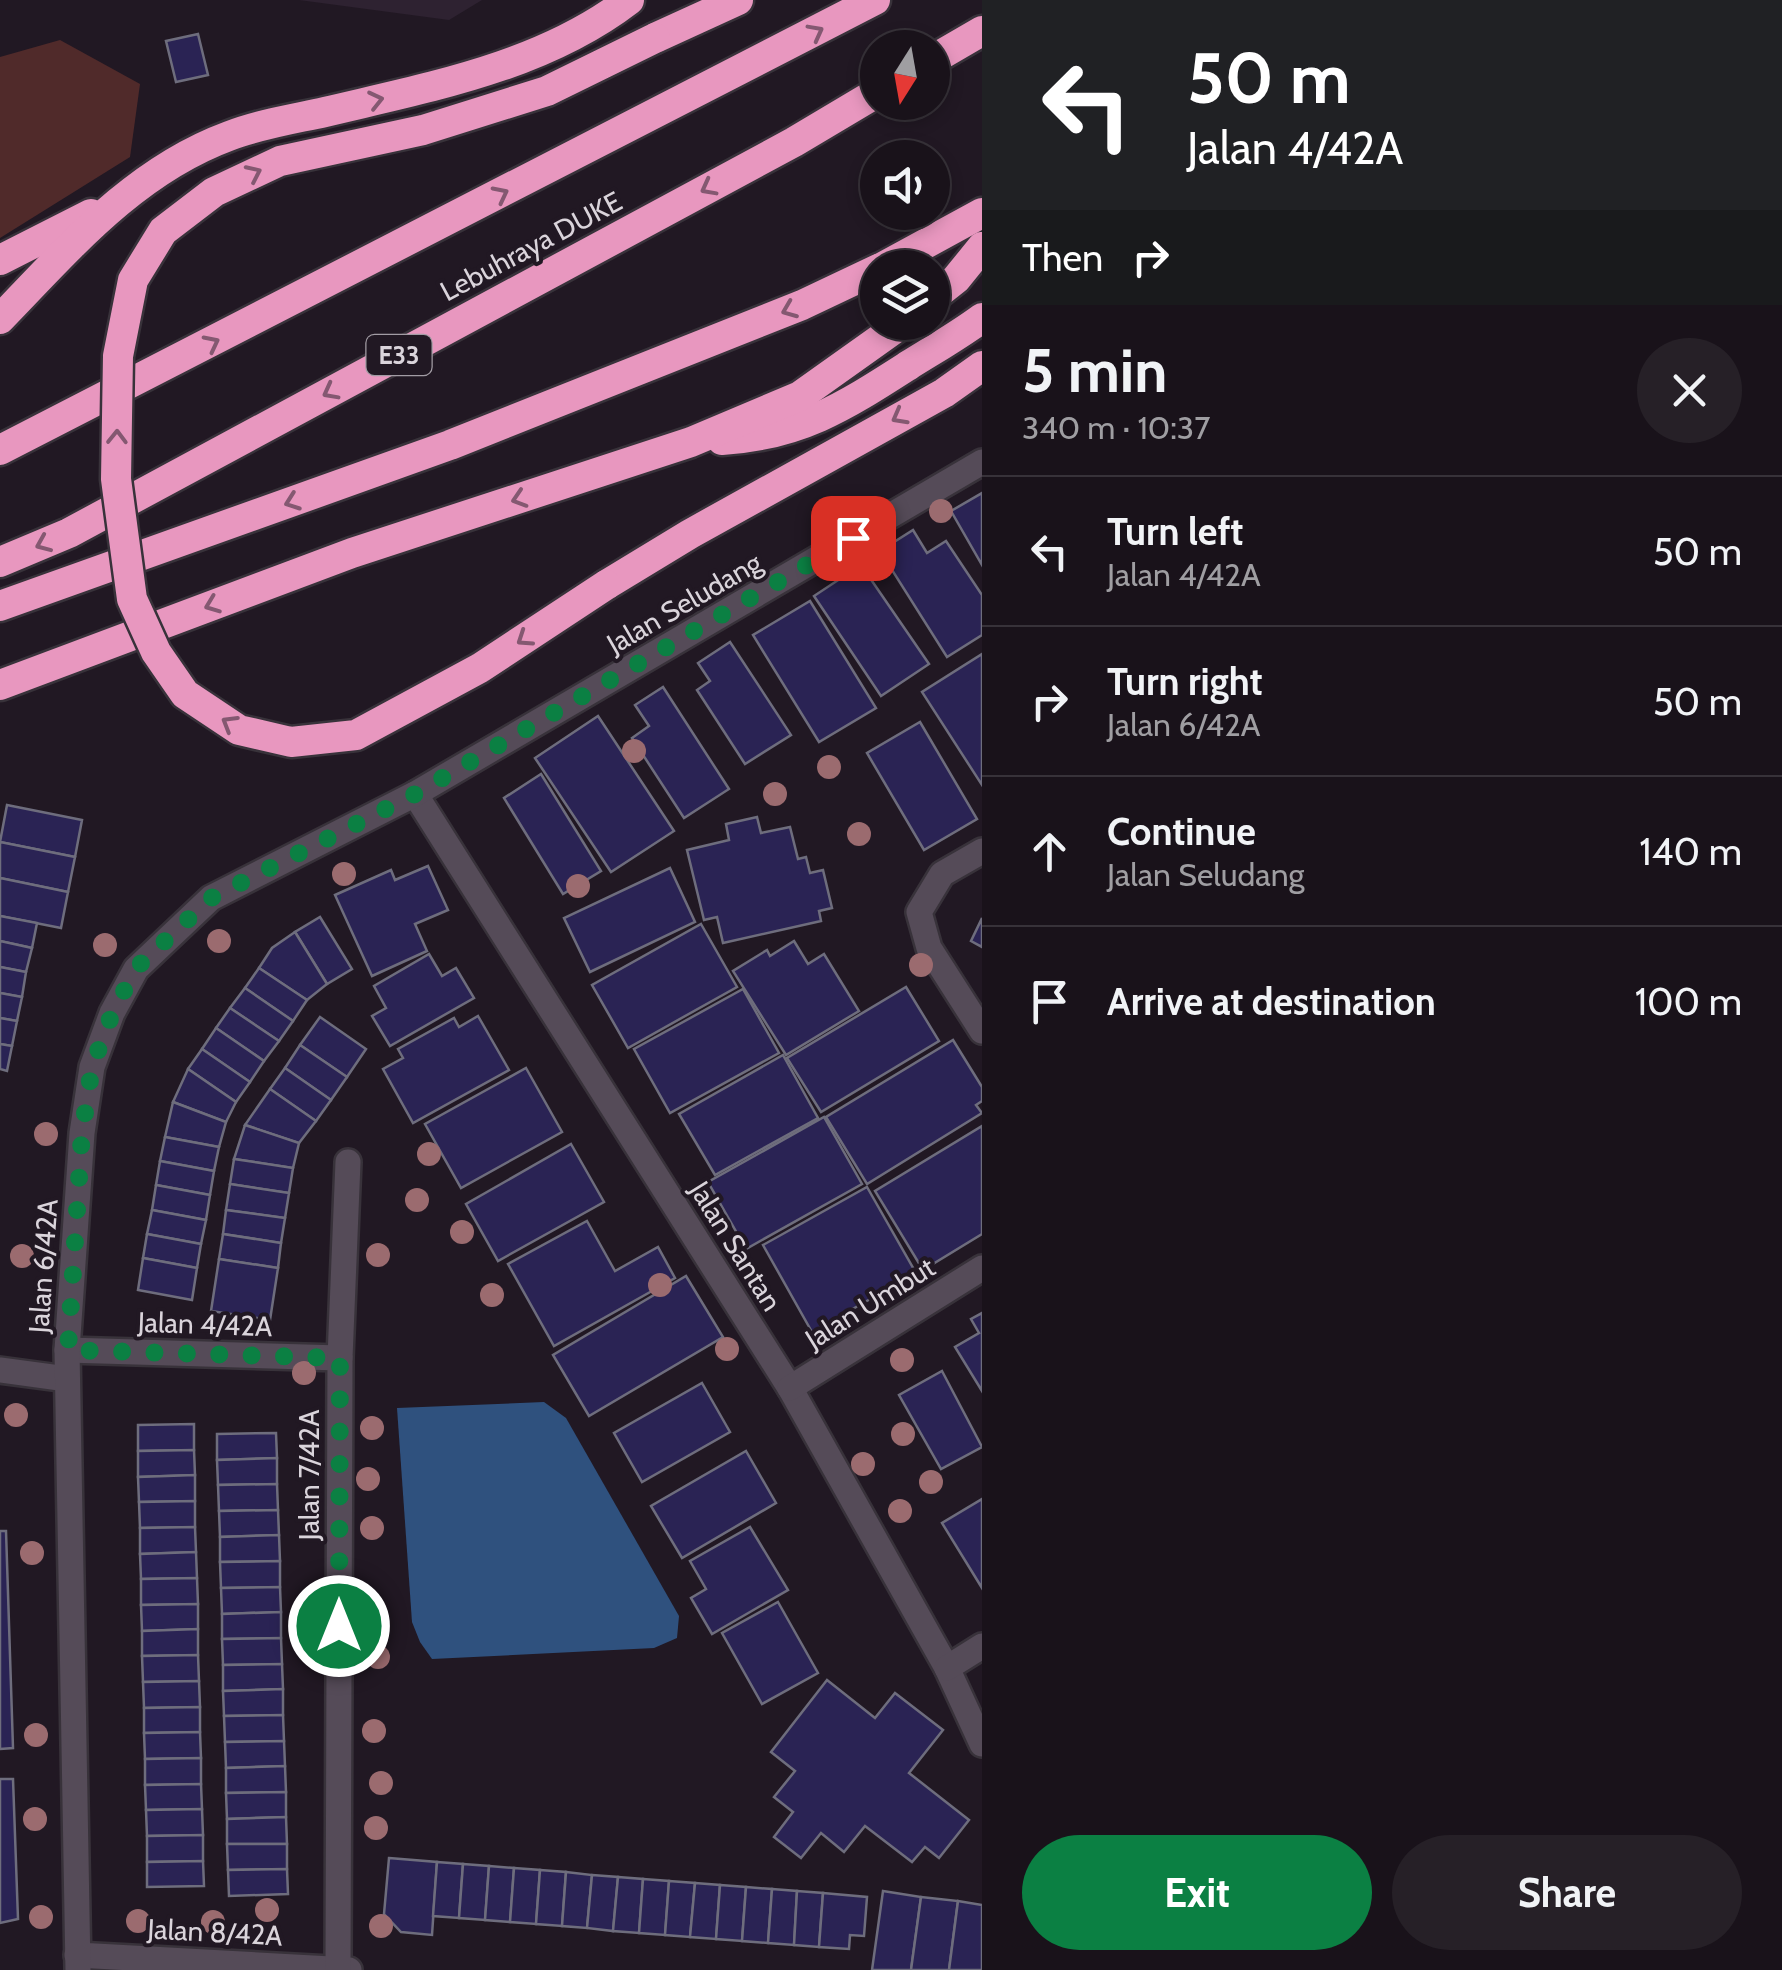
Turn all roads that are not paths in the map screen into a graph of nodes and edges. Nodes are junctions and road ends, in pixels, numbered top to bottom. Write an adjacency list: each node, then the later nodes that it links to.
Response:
1 (629, 0): 9 (highway, one-way to 1)
2 (701, 0): 6 (highway)
3 (738, 0): 6 (highway)
4 (875, 0): 21 (highway, one-way to 4)
5 (982, 31): 7 (highway)
6 (655, 38): 19 (highway, one-way to 6, bridge)
7 (950, 50)
8 (860, 103): 23 (highway, Lebuhraya DUKE / E33, one-way to 23)
9 (114, 203): 13 (highway); 17 (highway)
10 (982, 213): 12 (highway)
11 (982, 247): 15 (highway)
12 (918, 250)
13 (0, 260)
14 (860, 277): 24 (highway, one-way to 24)
15 (950, 284)
16 (982, 318): 20 (highway)
17 (0, 319)
18 (879, 340): 20 (highway)
19 (982, 366)
20 (691, 442): 25 (highway, one-way to 25)
21 (0, 450)
22 (982, 462): 26 (street, Jalan Seludang)
23 (0, 562)
24 (0, 606)
25 (0, 685)
26 (415, 794): 31 (street, Jalan 6/42A); 35 (street, Jalan Santan)
27 (982, 850): 28 (street)
28 (982, 1030)
29 (348, 1162): 32 (street, Jalan 7/42A)
30 (982, 1268): 35 (street, Jalan Umbut)
31 (68, 1350): 32 (street, Jalan 4/42A); 34 (street, Jalan 6/42A)
32 (340, 1358): 40 (street, Jalan 7/42A)
33 (0, 1370): 34 (street)
34 (67, 1379): 39 (street, Jalan 6/42A)
35 (790, 1388): 37 (street, Jalan Santan)
36 (982, 1646): 37 (street)
37 (947, 1668): 38 (street, Jalan Santan)
38 (982, 1744)
39 (77, 1962): 40 (street, Jalan 8/42A)
40 (338, 1969): 41 (street, Jalan 8/42A)
41 (349, 1970)

